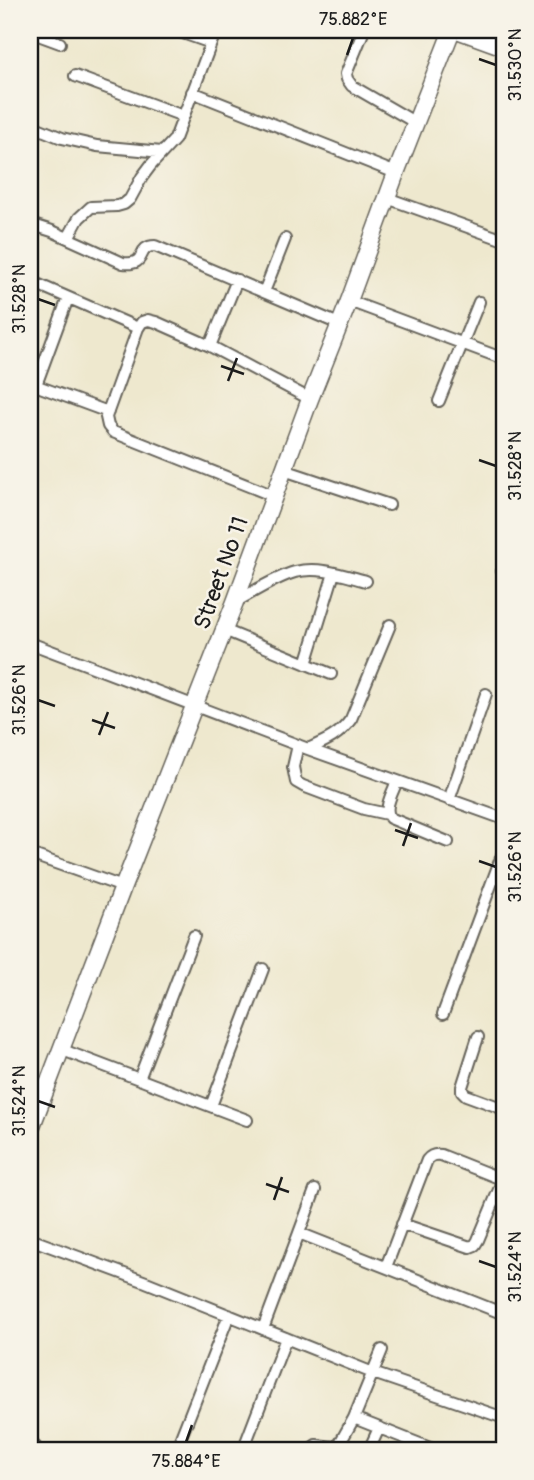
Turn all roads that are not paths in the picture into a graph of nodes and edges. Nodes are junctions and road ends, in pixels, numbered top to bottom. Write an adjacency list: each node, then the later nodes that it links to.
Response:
1 (174, 30): 7 (street)
2 (216, 30): 7 (street)
3 (364, 30): 12 (street)
4 (455, 30): 8 (street); 12 (street, Street No 11)
5 (30, 32): 6 (street)
6 (60, 43)
7 (211, 43): 10 (street)
8 (504, 47)
9 (75, 76): 11 (street)
10 (192, 92): 11 (street); 15 (street)
11 (183, 117): 14 (street)
12 (416, 122): 15 (street, Street No 11)
13 (30, 125): 14 (street)
14 (162, 152): 18 (street)
15 (396, 173): 16 (street, Street No 11)
16 (387, 198): 20 (street); 25 (street, Street No 11)
17 (30, 224): 18 (street)
18 (68, 238): 21 (street)
19 (285, 239): 23 (street)
20 (504, 240)
21 (237, 280): 23 (street); 30 (street)
22 (30, 281): 24 (street)
23 (264, 292): 27 (street)
24 (68, 298): 28 (street); 32 (street)
25 (349, 301): 27 (street, Street No 11); 29 (street)
26 (479, 302): 29 (street)
27 (339, 324): 33 (street, Street No 11)
28 (138, 328): 30 (street); 35 (street)
29 (463, 343): 31 (street); 34 (street)
30 (210, 346): 33 (street)
31 (504, 359)
32 (33, 384): 35 (street)
33 (310, 399): 36 (street, Street No 11)
34 (439, 401)
35 (108, 412): 37 (street)
36 (284, 470): 37 (street, Street No 11); 38 (street)
37 (274, 496): 41 (street, Street No 11)
38 (389, 505)
39 (334, 573): 40 (street); 41 (street); 45 (street)
40 (366, 581)
41 (235, 602): 43 (street, Street No 11)
42 (390, 625): 49 (street)
43 (224, 630): 45 (street); 48 (street, Street No 11)
44 (30, 643): 48 (street)
45 (306, 664): 46 (street)
46 (331, 674)
47 (486, 694): 51 (street)
48 (195, 706): 49 (street); 57 (street, Street No 11)
49 (303, 747): 50 (street); 52 (street)
50 (397, 781): 51 (street); 52 (street)
51 (449, 800): 53 (street)
52 (387, 814): 54 (street)
53 (504, 819)
54 (448, 842)
55 (504, 850): 60 (street)
56 (30, 854): 57 (street)
57 (123, 887): 62 (street, Street No 11)
58 (194, 936): 63 (street)
59 (263, 969): 66 (street)
60 (443, 1014)
61 (478, 1037): 67 (street)
62 (60, 1049): 63 (street); 65 (street, Street No 11)
63 (139, 1079): 66 (street)
64 (30, 1081): 65 (street)
65 (46, 1087): 69 (street, Street No 11)
66 (211, 1106): 68 (street)
67 (504, 1109)
68 (247, 1120)
69 (30, 1131)
70 (503, 1180): 72 (street); 72 (street)
71 (315, 1190): 73 (street)
72 (402, 1224): 75 (street)
73 (299, 1233): 75 (street); 78 (street)
74 (30, 1238): 77 (street)
75 (386, 1268): 76 (street)
76 (504, 1314)
77 (229, 1315): 78 (street); 85 (street)
78 (263, 1329): 79 (street)
79 (286, 1338): 81 (street); 86 (street)
80 (382, 1350): 81 (street)
81 (373, 1373): 82 (street); 83 (street)
82 (354, 1418): 84 (street); 87 (street)
83 (504, 1418)
84 (379, 1429): 88 (street); 89 (street)
85 (176, 1450)
86 (243, 1450)
87 (309, 1450)
88 (369, 1450)
89 (435, 1450)

